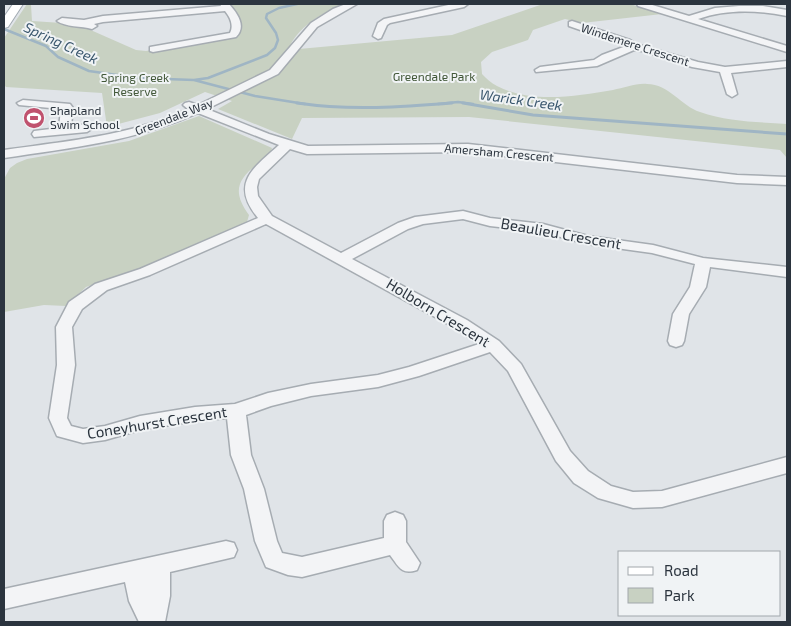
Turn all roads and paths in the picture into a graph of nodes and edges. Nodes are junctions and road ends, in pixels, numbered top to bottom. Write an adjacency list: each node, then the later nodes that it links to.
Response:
1 (18, 4): 10 (main road)
2 (353, 4): 20 (street, Greendale Way)
3 (464, 4): 11 (street)
4 (641, 4): 7 (street)
5 (226, 6): 9 (street); 13 (street)
6 (787, 13): 7 (street)
7 (691, 18): 14 (street)
8 (583, 20): 12 (street, Windemere Crescent)
9 (62, 21)
10 (5, 24)
11 (378, 36)
12 (633, 47): 16 (street); 17 (street, Windemere Crescent)
13 (153, 49)
14 (787, 49)
15 (787, 64): 17 (street, Windemere Crescent)
16 (540, 70)
17 (726, 70): 18 (street)
18 (732, 94)
19 (23, 103): 22 (street)
20 (193, 107): 24 (street, Greendale Way); 25 (street, Amersham Crescent); 26 (street, Greendale Way)
21 (87, 128): 22 (street)
22 (65, 131): 23 (street)
23 (38, 134)
24 (4, 145)
25 (286, 145): 29 (street, Amersham Crescent); 30 (street, Holborn Crescent)
26 (34, 150): 27 (street, Greendale Way); 28 (street)
27 (4, 154)
28 (4, 160)
29 (787, 182)
30 (267, 218): 31 (street, Holborn Crescent); 36 (street, Coneyhurst Crescent)
31 (343, 258): 32 (street, Beaulieu Crescent); 35 (street, Holborn Crescent)
32 (703, 262): 33 (street, Beaulieu Crescent); 34 (street)
33 (787, 272)
34 (676, 342)
35 (493, 345): 36 (street, Coneyhurst Crescent); 37 (street, Holborn Crescent)
36 (236, 411): 39 (street)
37 (787, 465)
38 (395, 520): 39 (street)
39 (395, 545): 41 (street)
40 (226, 550): 42 (street)
41 (409, 563)
42 (159, 564): 43 (street); 45 (street)
43 (134, 570): 44 (street); 45 (street)
44 (4, 599)
45 (152, 622)

